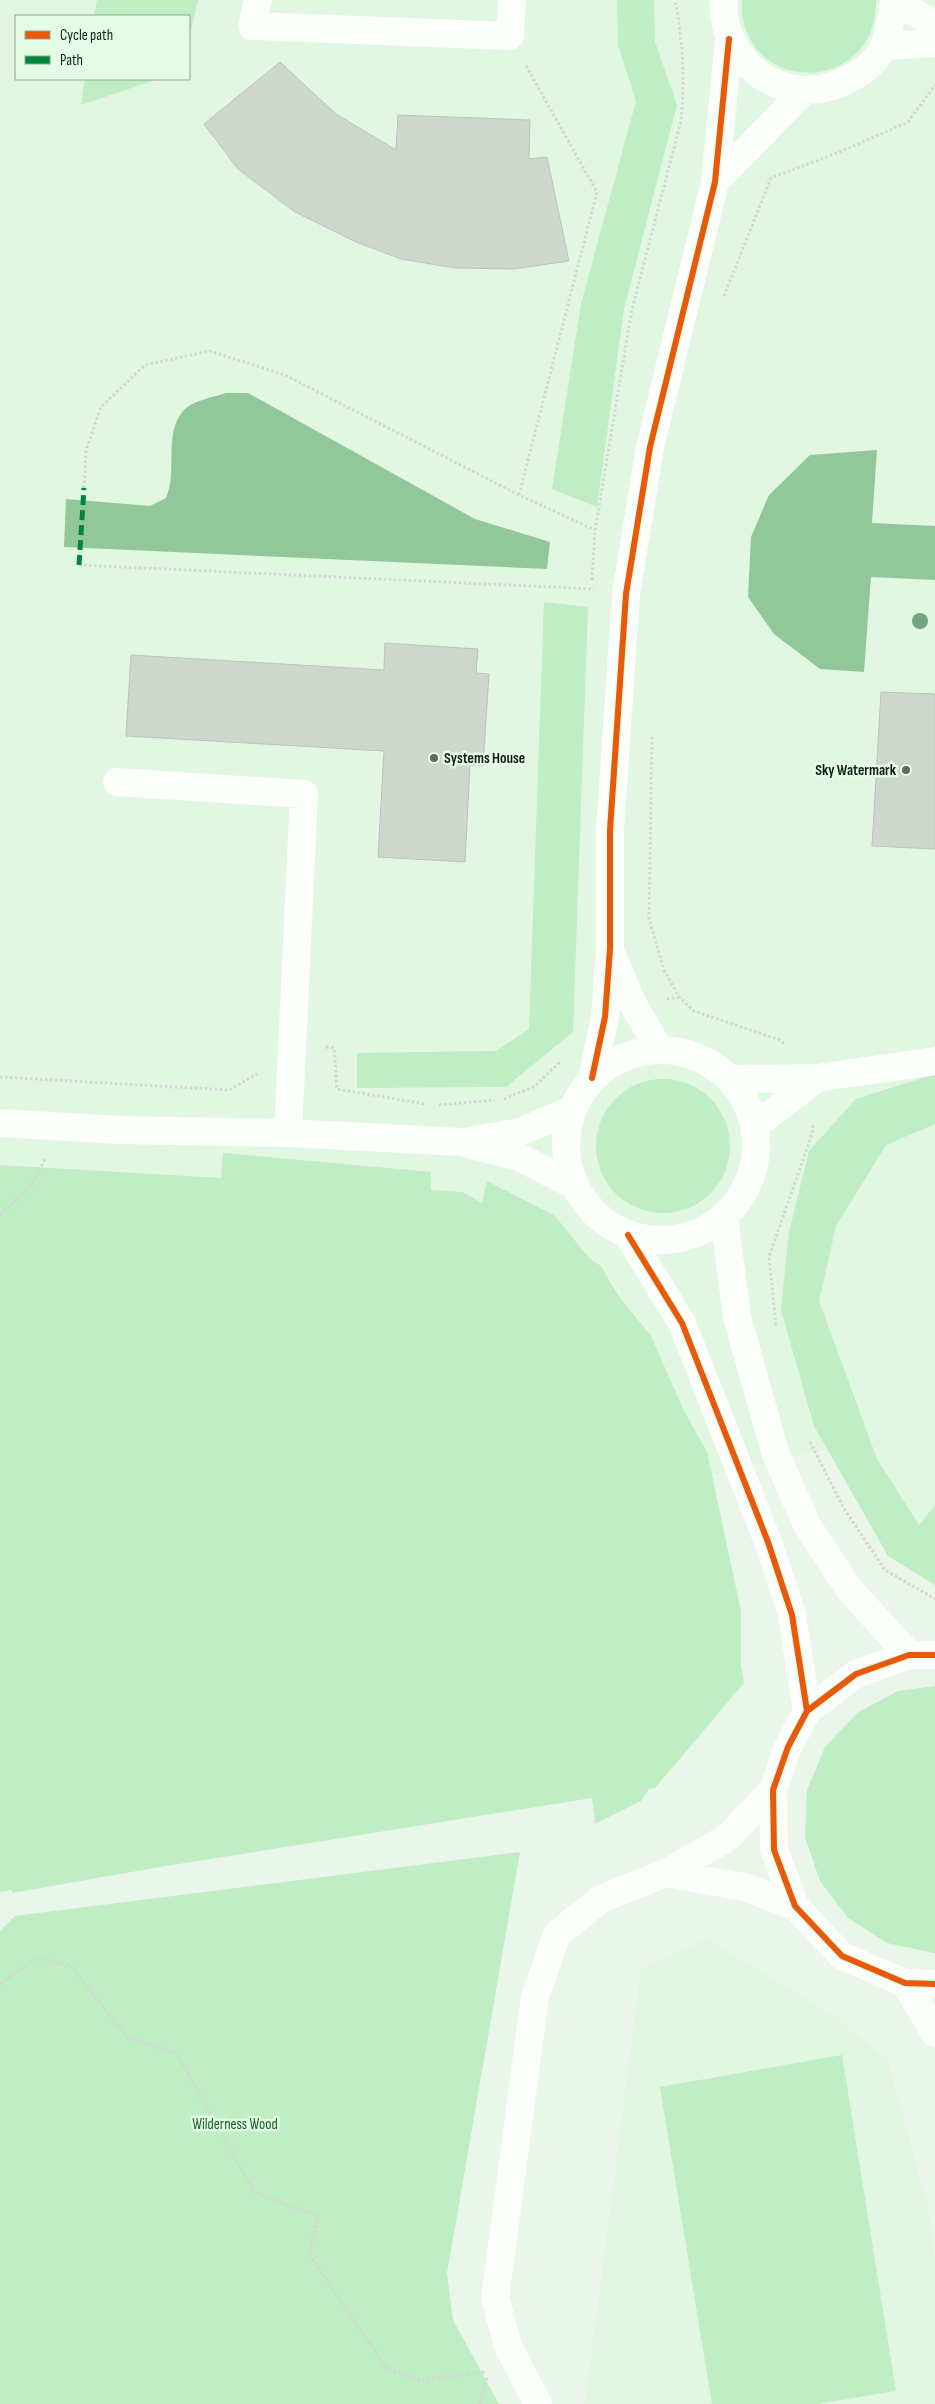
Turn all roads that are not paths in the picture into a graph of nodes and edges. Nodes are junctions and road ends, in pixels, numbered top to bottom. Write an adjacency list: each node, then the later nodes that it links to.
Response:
1 (258, 0): 2 (street)
2 (512, 0)
3 (724, 0): 6 (street)
4 (895, 1): 5 (street); 8 (street)
5 (935, 24)
6 (729, 39): 9 (street); 10 (street)
7 (935, 43): 8 (street)
8 (884, 46): 9 (street)
9 (804, 91): 10 (street)
10 (715, 182): 12 (street)
11 (117, 782): 21 (street)
12 (610, 949): 13 (street); 15 (street)
13 (659, 1049): 15 (street); 17 (street)
14 (935, 1061): 16 (street)
15 (592, 1078): 18 (street)
16 (817, 1078): 17 (street); 20 (street)
17 (731, 1079): 20 (street)
18 (571, 1110): 22 (street); 23 (street)
19 (0, 1123): 21 (street)
20 (755, 1126): 24 (street)
21 (288, 1133): 22 (street)
22 (461, 1142): 23 (street)
23 (574, 1185): 25 (street)
24 (724, 1217): 25 (street); 26 (street)
25 (628, 1235): 27 (street)
26 (922, 1655): 27 (street)
27 (807, 1711): 28 (street)
28 (773, 1790): 29 (street); 30 (street)
29 (666, 1874): 30 (street); 34 (street)
30 (795, 1906): 31 (street)
31 (905, 1983): 32 (street); 33 (street)
32 (935, 1984)
33 (935, 2033)
34 (538, 2404)

